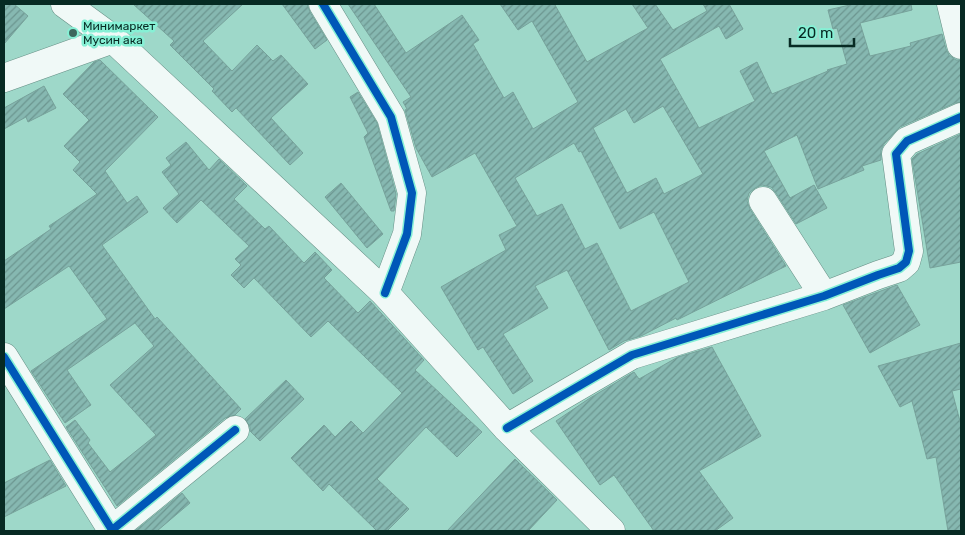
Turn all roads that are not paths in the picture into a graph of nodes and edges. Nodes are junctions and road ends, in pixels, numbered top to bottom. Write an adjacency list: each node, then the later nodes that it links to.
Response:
1 (65, 4): 4 (street)
2 (323, 4): 9 (street)
3 (950, 4): 5 (street)
4 (113, 39): 6 (street); 9 (street)
5 (961, 45)
6 (4, 78)
7 (961, 116): 10 (street)
8 (763, 201): 10 (street)
9 (385, 293): 12 (street)
10 (824, 296): 12 (street)
11 (4, 357): 13 (street)
12 (507, 428): 14 (street)
13 (236, 430)
14 (611, 531)

